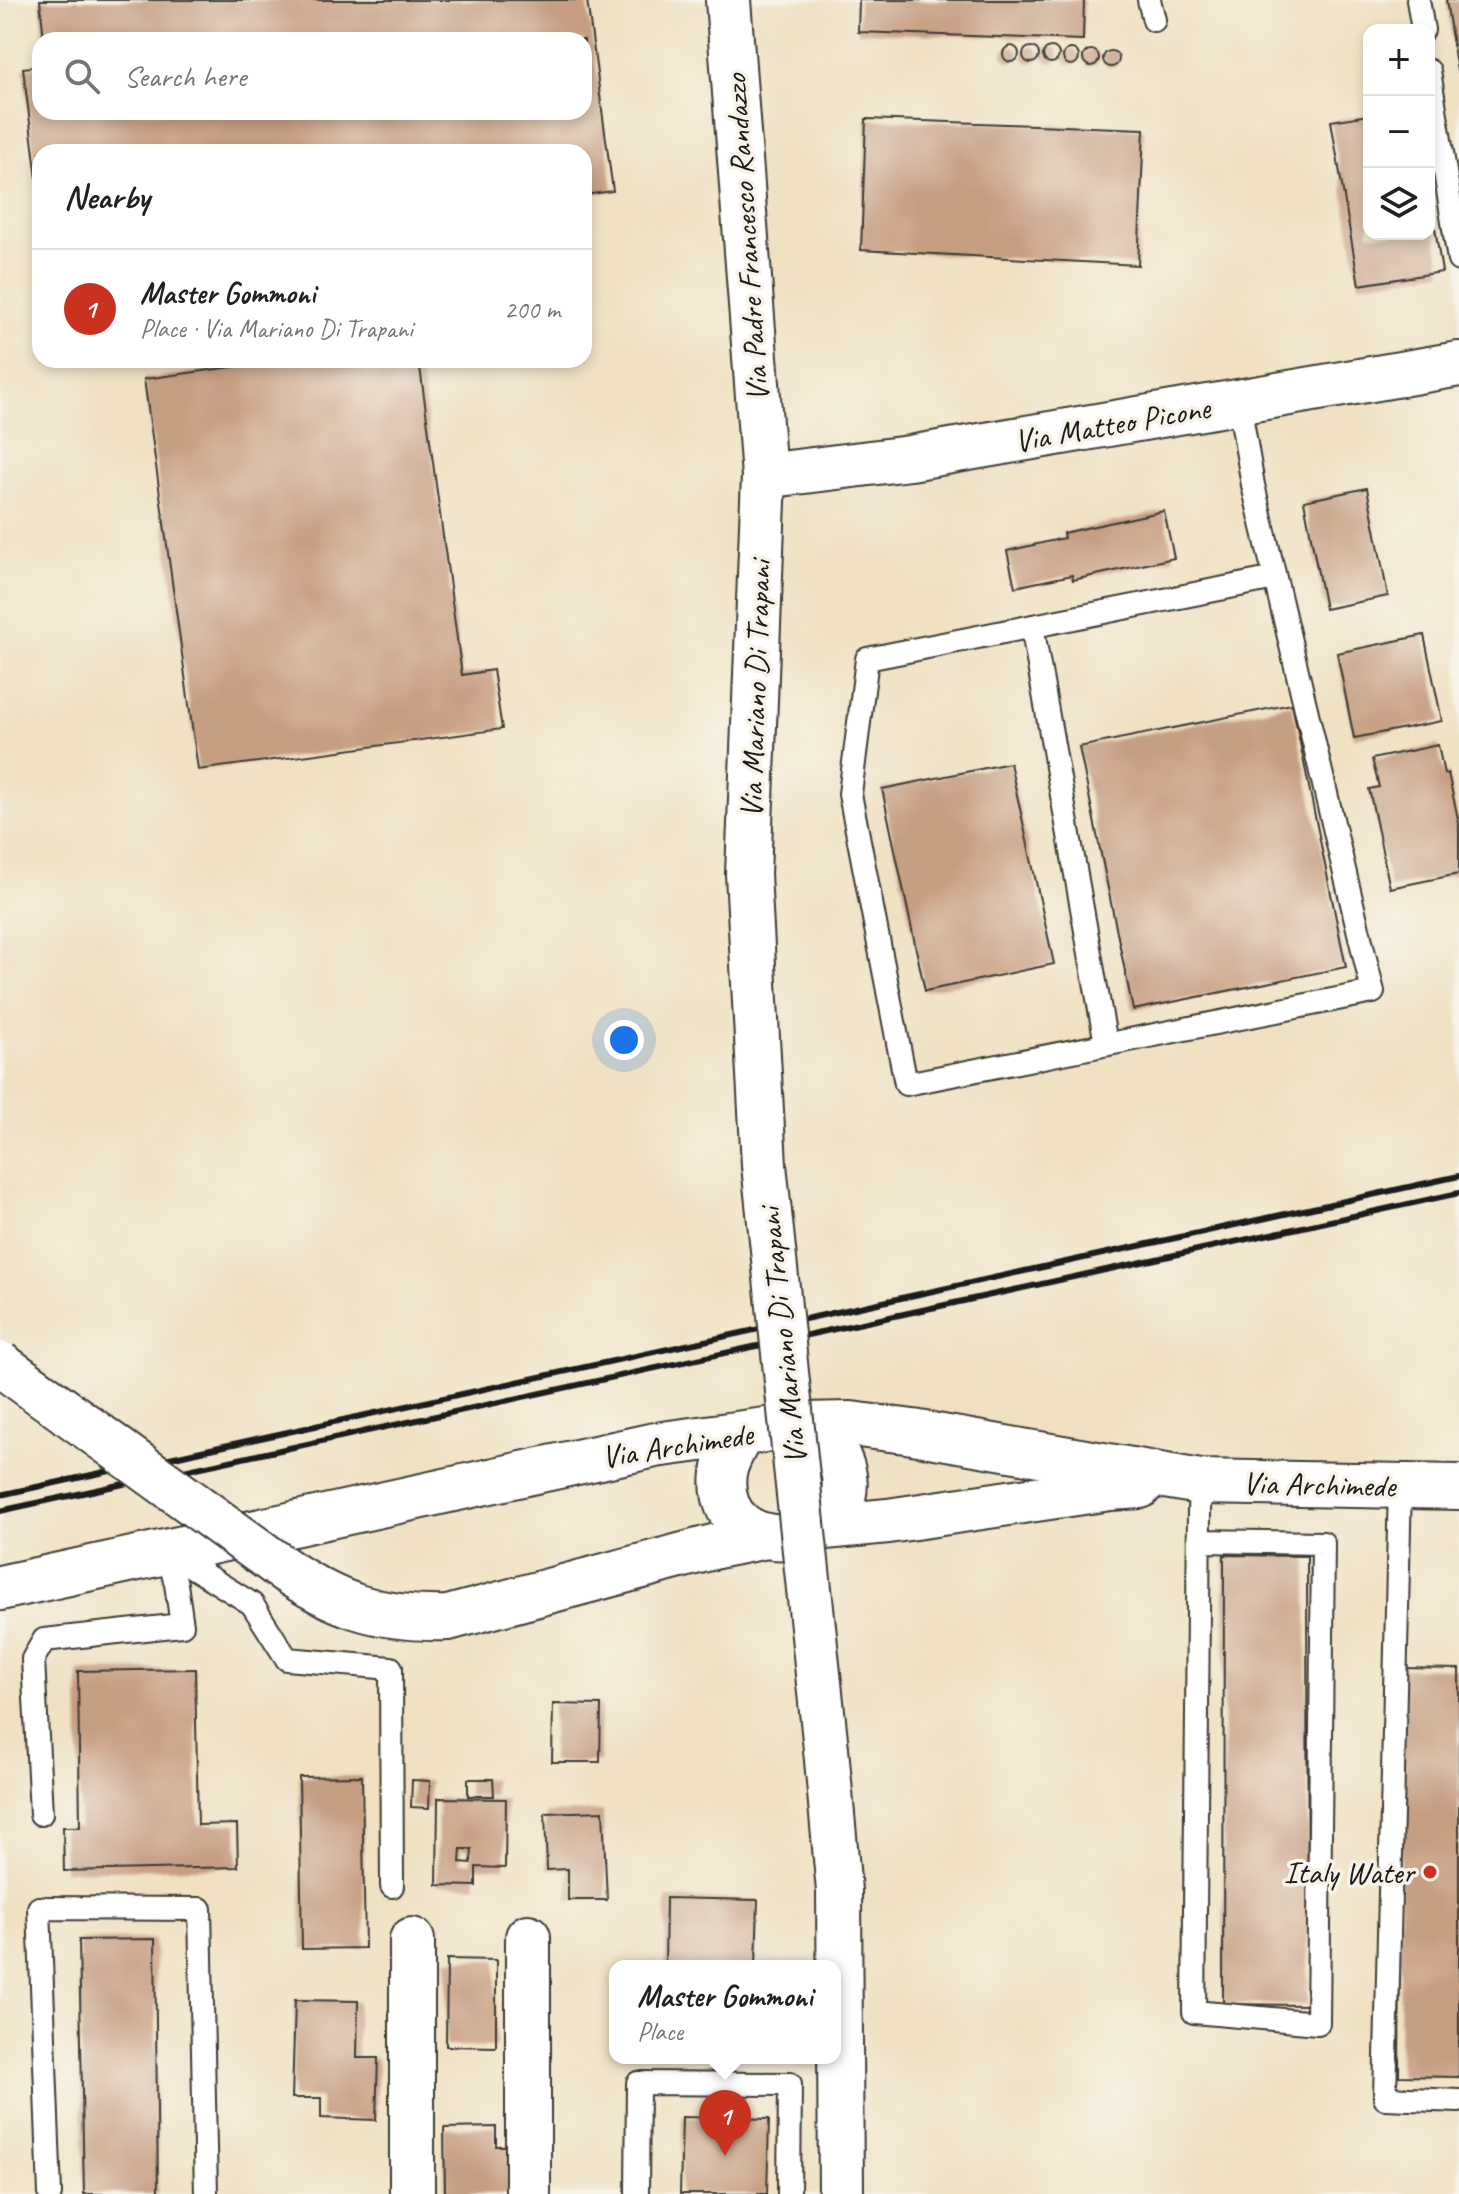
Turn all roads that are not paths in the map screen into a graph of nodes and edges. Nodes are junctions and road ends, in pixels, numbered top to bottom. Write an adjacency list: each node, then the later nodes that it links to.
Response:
1 (728, 0): 8 (street, Via Padre Francesco Randazzo)
2 (1418, 0): 3 (lane)
3 (1422, 24)
4 (1433, 96): 5 (lane)
5 (1459, 260)
6 (1459, 364): 7 (street, Via Matteo Picone)
7 (1239, 403): 8 (street, Via Matteo Picone); 9 (lane)
8 (764, 476): 28 (street, Via Mariano Di Trapani, bridge)
9 (1275, 578): 10 (lane); 11 (lane)
10 (1032, 626): 11 (lane); 11 (lane)
11 (1106, 1044)
12 (0, 1364): 19 (street, bridge)
13 (817, 1425): 14 (street, Via Archimede); 16 (street, Via Archimede); 20 (street)
14 (741, 1434): 15 (street, Via Archimede); 19 (street)
15 (674, 1443): 19 (street); 22 (street, Via Archimede)
16 (1200, 1482): 17 (street, Via Archimede); 20 (street); 21 (lane)
17 (1400, 1486): 18 (street, Via Archimede); 30 (lane)
18 (1459, 1487)
19 (734, 1523): 20 (street)
20 (825, 1527)
21 (1199, 1541): 21 (lane)
22 (167, 1552): 23 (street, Via Archimede); 24 (lane); 25 (lane)
23 (0, 1588)
24 (41, 1814)
25 (392, 1886)
26 (528, 1937): 34 (street)
27 (412, 1940): 33 (street)
28 (839, 1960)
29 (840, 2064): 37 (street, Via Mariano Di Trapani, bridge)
30 (1459, 2101)
31 (50, 2194): 32 (lane)
32 (206, 2194)
33 (412, 2194)
34 (528, 2194)
35 (637, 2194): 36 (lane)
36 (789, 2194)
37 (841, 2194)

